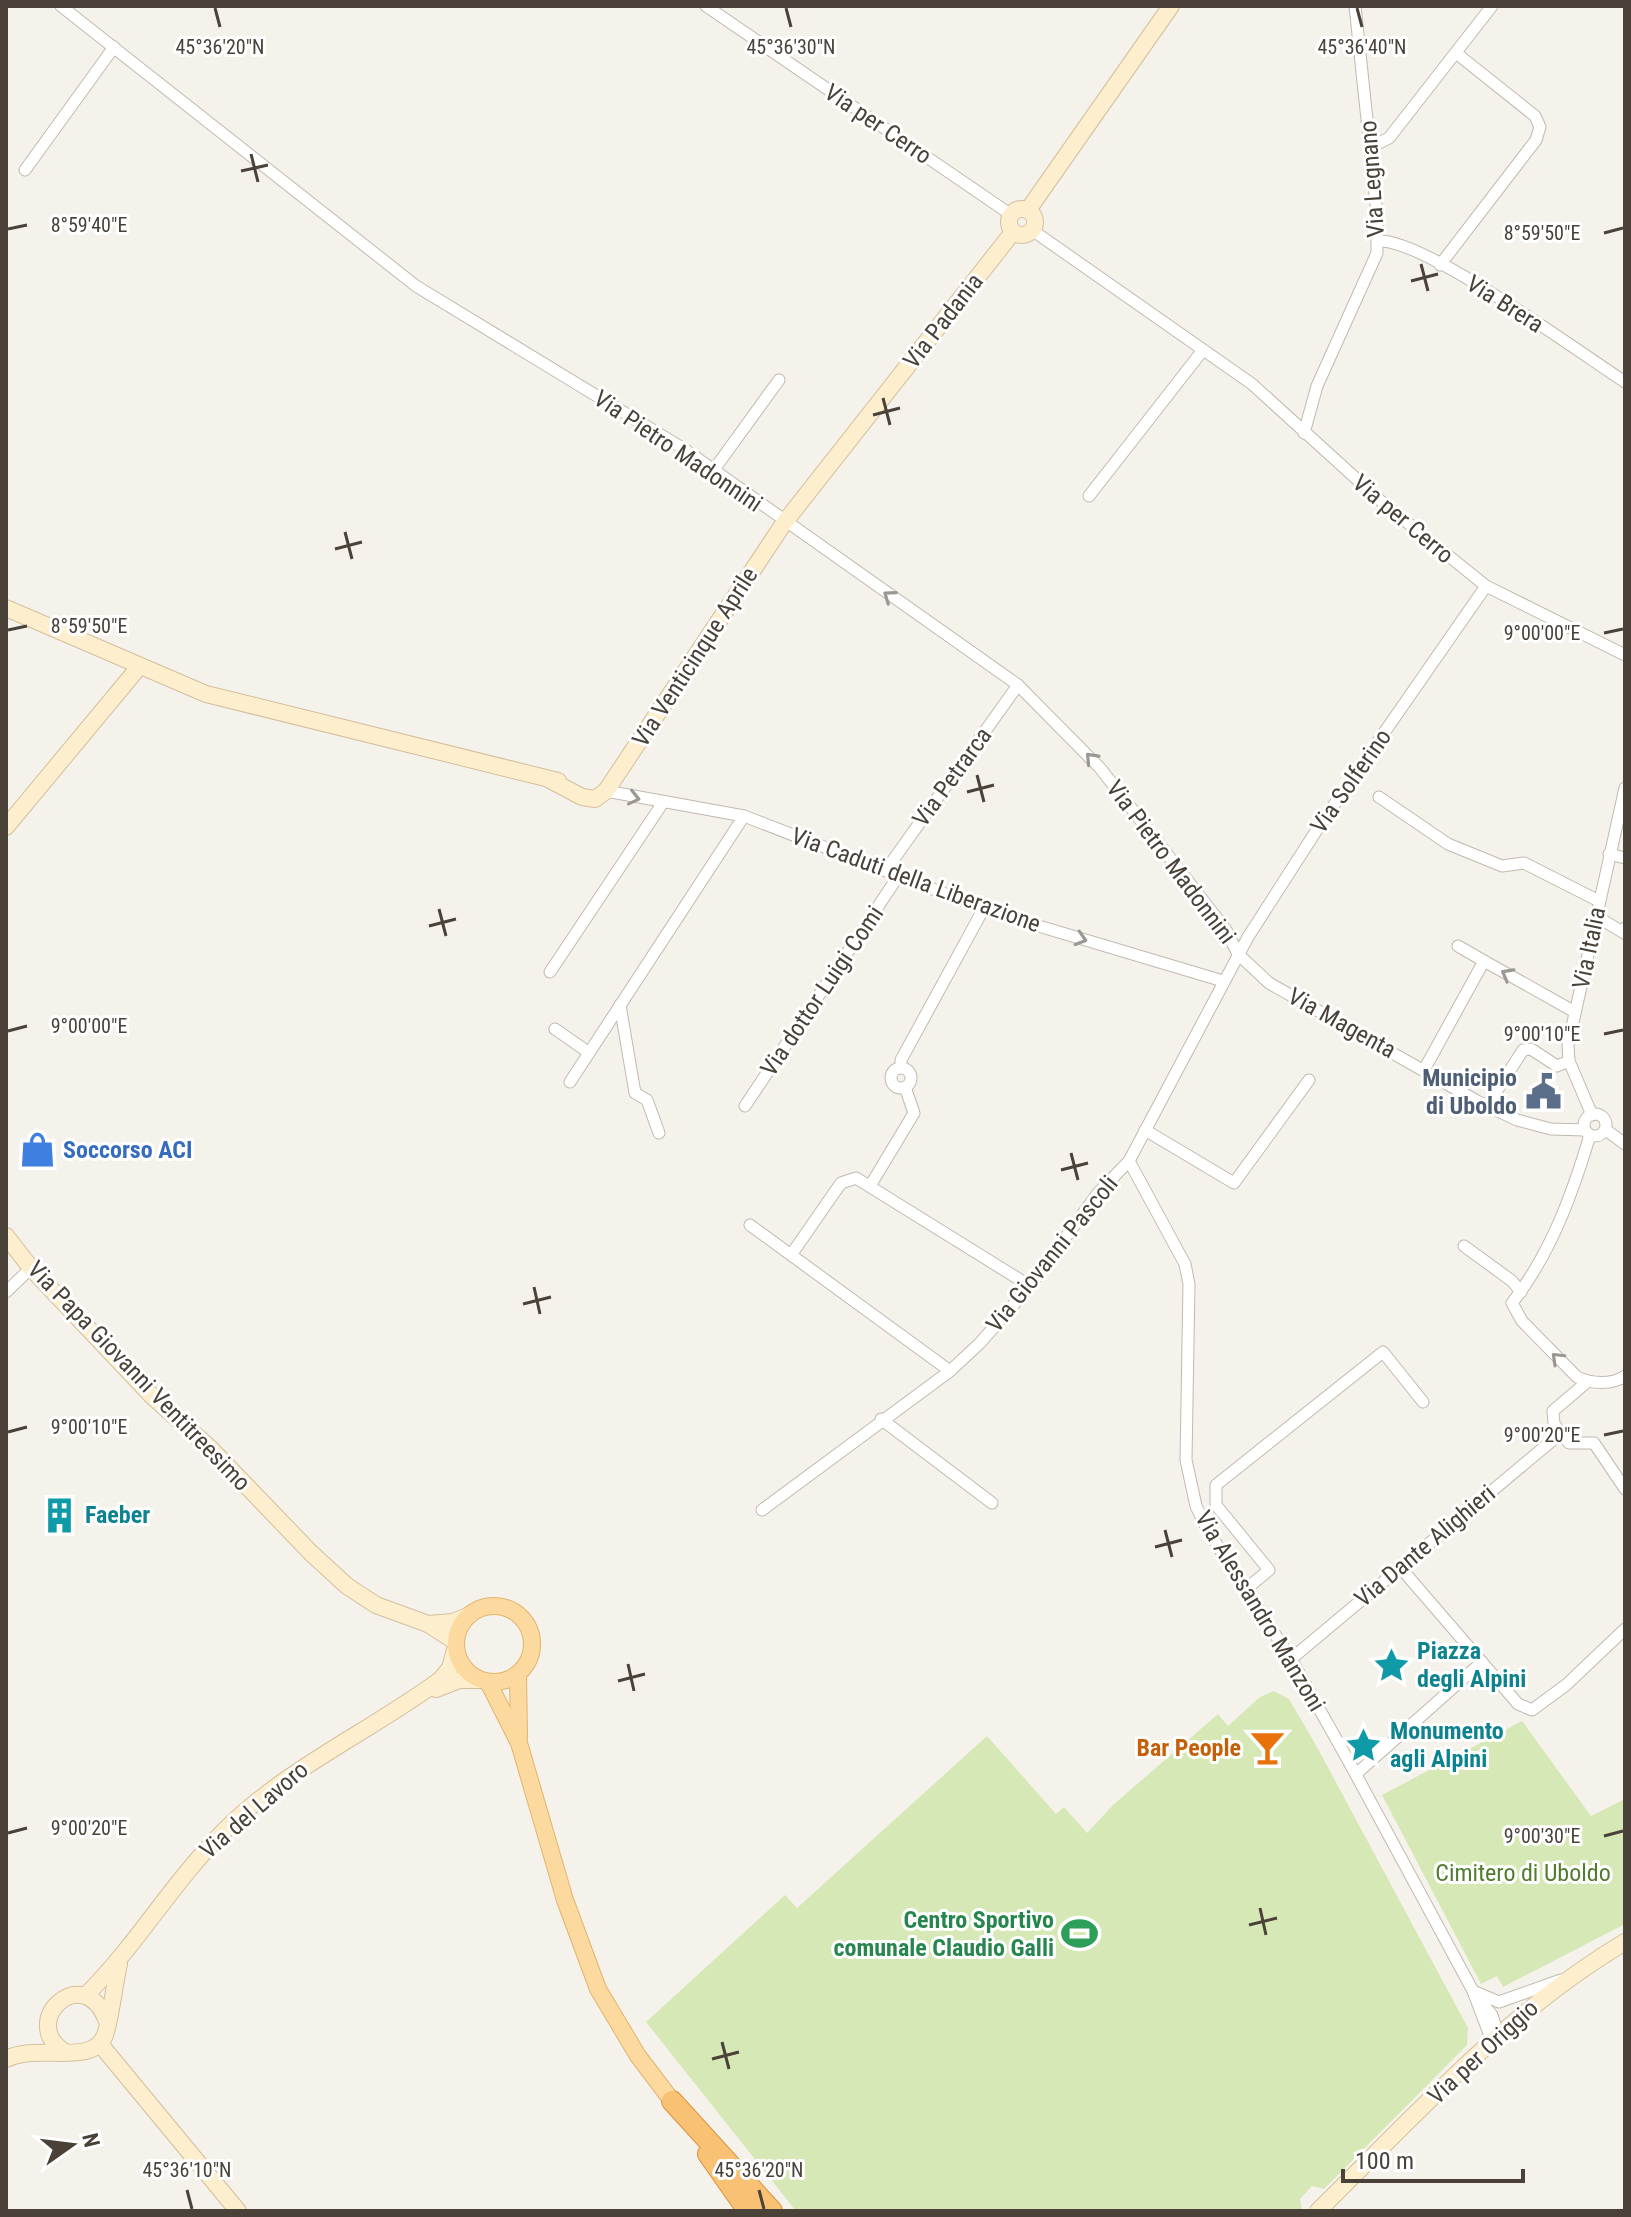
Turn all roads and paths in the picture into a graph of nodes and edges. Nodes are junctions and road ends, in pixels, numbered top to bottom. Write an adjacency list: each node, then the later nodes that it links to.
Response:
1 (61, 6): 6 (street, Via Pietro Madonnini)
2 (706, 6): 11 (street, Via per Cerro)
3 (1171, 6): 10 (street)
4 (1355, 6): 8 (street, Via Legnano)
5 (1492, 6): 7 (street)
6 (114, 47): 9 (street); 20 (street, Via Pietro Madonnini)
7 (1456, 53): 8 (street); 15 (street)
8 (1371, 147): 14 (street, Via Legnano)
9 (25, 170)
10 (1028, 210): 11 (street); 12 (street)
11 (1010, 214): 13 (street)
12 (1032, 230): 13 (street); 16 (street, Via per Cerro)
13 (1013, 232): 22 (street, Via Padania)
14 (1378, 241): 15 (street, Via Brera); 19 (street, Via Legnano)
15 (1440, 265): 18 (street, Via Brera)
16 (1203, 350): 19 (street, Via per Cerro); 21 (street)
17 (779, 380): 20 (street)
18 (1625, 382)
19 (1304, 433): 23 (street, Via per Cerro)
20 (713, 471): 22 (street, Via Pietro Madonnini)
21 (1089, 496)
22 (784, 523): 27 (street, Via Pietro Madonnini, one-way to 22); 29 (street, Via Venticinque Aprile)
23 (1486, 586): 25 (street, Via per Cerro); 43 (street, Via Solferino)
24 (6, 608): 26 (street, Via Caduti della Liberazione)
25 (1625, 655)
26 (139, 667): 29 (street, Via Caduti della Liberazione); 33 (street)
27 (1018, 685): 36 (street, Via Petrarca); 43 (street, Via Pietro Madonnini, one-way to 27)
28 (1625, 788): 34 (street, Via Italia)
29 (606, 791): 31 (street, Via Caduti della Liberazione, one-way to 31)
30 (1379, 797): 38 (street)
31 (662, 804): 32 (street, Via Caduti della Liberazione); 45 (street)
32 (744, 816): 36 (street, Via Caduti della Liberazione); 47 (street)
33 (6, 827)
34 (1609, 854): 35 (street); 38 (street, Via Italia)
35 (1625, 858)
36 (886, 870): 37 (street, Via Caduti della Liberazione)
37 (899, 875): 39 (street, Via Caduti della Liberazione); 55 (street, Via dottor Luigi Comi)
38 (1599, 901): 40 (street, Via Italia)
39 (984, 908): 46 (street, Via Caduti della Liberazione, one-way to 46); 64 (street)
40 (1596, 916): 41 (street); 48 (street, Via Italia)
41 (1625, 932)
42 (1458, 946): 44 (street)
43 (1238, 954): 46 (street, Via Solferino); 52 (street, Via Magenta)
44 (1484, 961): 48 (street, one-way to 44); 52 (street)
45 (550, 972)
46 (1223, 981): 58 (street, Via Giovanni Pascoli)
47 (620, 1005): 50 (street); 61 (street)
48 (1575, 1012): 51 (street, Via Italia)
49 (555, 1029): 50 (street)
50 (588, 1052): 54 (street)
51 (1569, 1061): 56 (street); 57 (street)
52 (1425, 1068): 56 (street, Via Magenta)
53 (1309, 1080): 58 (street)
54 (570, 1082)
55 (745, 1106)
56 (1487, 1106): 60 (street, Via Magenta)
57 (1592, 1115): 59 (street); 60 (street)
58 (1145, 1130): 63 (street, Via Giovanni Pascoli)
59 (1606, 1130): 60 (street); 62 (street)
60 (1588, 1132): 72 (street)
61 (659, 1133)
62 (1625, 1144)
63 (1129, 1161): 70 (street, Via Giovanni Pascoli); 83 (street, Via Alessandro Manzoni)
64 (870, 1186): 68 (street); 70 (street)
65 (750, 1225): 68 (street)
66 (6, 1236): 69 (street, Via Papa Giovanni Ventitreesimo)
67 (1464, 1246): 72 (street)
68 (791, 1255): 73 (street)
69 (31, 1268): 71 (street); 85 (street, Via Papa Giovanni Ventitreesimo)
70 (1030, 1286): 73 (street, Via Giovanni Pascoli)
71 (6, 1292)
72 (1521, 1292): 75 (street, one-way to 72)
73 (950, 1371): 77 (street, Via Giovanni Pascoli)
74 (1625, 1376): 75 (street)
75 (1587, 1382): 78 (street)
76 (1423, 1402): 83 (street)
77 (881, 1419): 80 (street); 81 (street, Via Giovanni Pascoli)
78 (1560, 1434): 79 (street); 82 (street, Via Dante Alighieri)
79 (1625, 1489)
80 (992, 1503)
81 (762, 1510)
82 (1399, 1566): 88 (street, Via Dante Alighieri); 89 (street)
83 (1246, 1589): 88 (street, Via Alessandro Manzoni)
84 (470, 1615): 85 (street); 87 (main road); 90 (main road)
85 (428, 1624): 87 (street, Via Papa Giovanni Ventitreesimo)
86 (1625, 1629): 89 (street)
87 (456, 1644): 91 (main road); 92 (street, Via del Lavoro)
88 (1291, 1659): 94 (street, Via Alessandro Manzoni)
89 (1482, 1662): 94 (street)
90 (518, 1674): 91 (main road); 93 (main road)
91 (484, 1681): 92 (street, Via del Lavoro); 93 (main road)
92 (423, 1693): 96 (street, Via del Lavoro)
93 (519, 1743): 107 (main road)
94 (1356, 1774): 98 (street, Via Alessandro Manzoni)
95 (1625, 1942): 97 (street, Via per Origgio)
96 (119, 1962): 99 (street, Via del Lavoro); 100 (street, Via del Lavoro)
97 (1571, 1975): 98 (street); 102 (street, Via per Origgio)
98 (1473, 1991): 102 (street, Via Alessandro Manzoni)
99 (85, 1996): 100 (street); 101 (street, Via del Lavoro)
100 (106, 2019): 103 (street, Via del Lavoro)
101 (48, 2030): 104 (street, Via del Lavoro); 105 (street)
102 (1495, 2038): 112 (street, Via per Origgio)
103 (100, 2044): 105 (street, Via del Lavoro); 108 (street)
104 (28, 2051): 105 (street, Via del Lavoro); 106 (street, Via del Lavoro)
105 (65, 2052)
106 (6, 2059)
107 (672, 2101): 109 (highway); 110 (main road); 111 (highway)
108 (238, 2211)
109 (748, 2211)
110 (760, 2211)
111 (772, 2211)
112 (1318, 2211)

